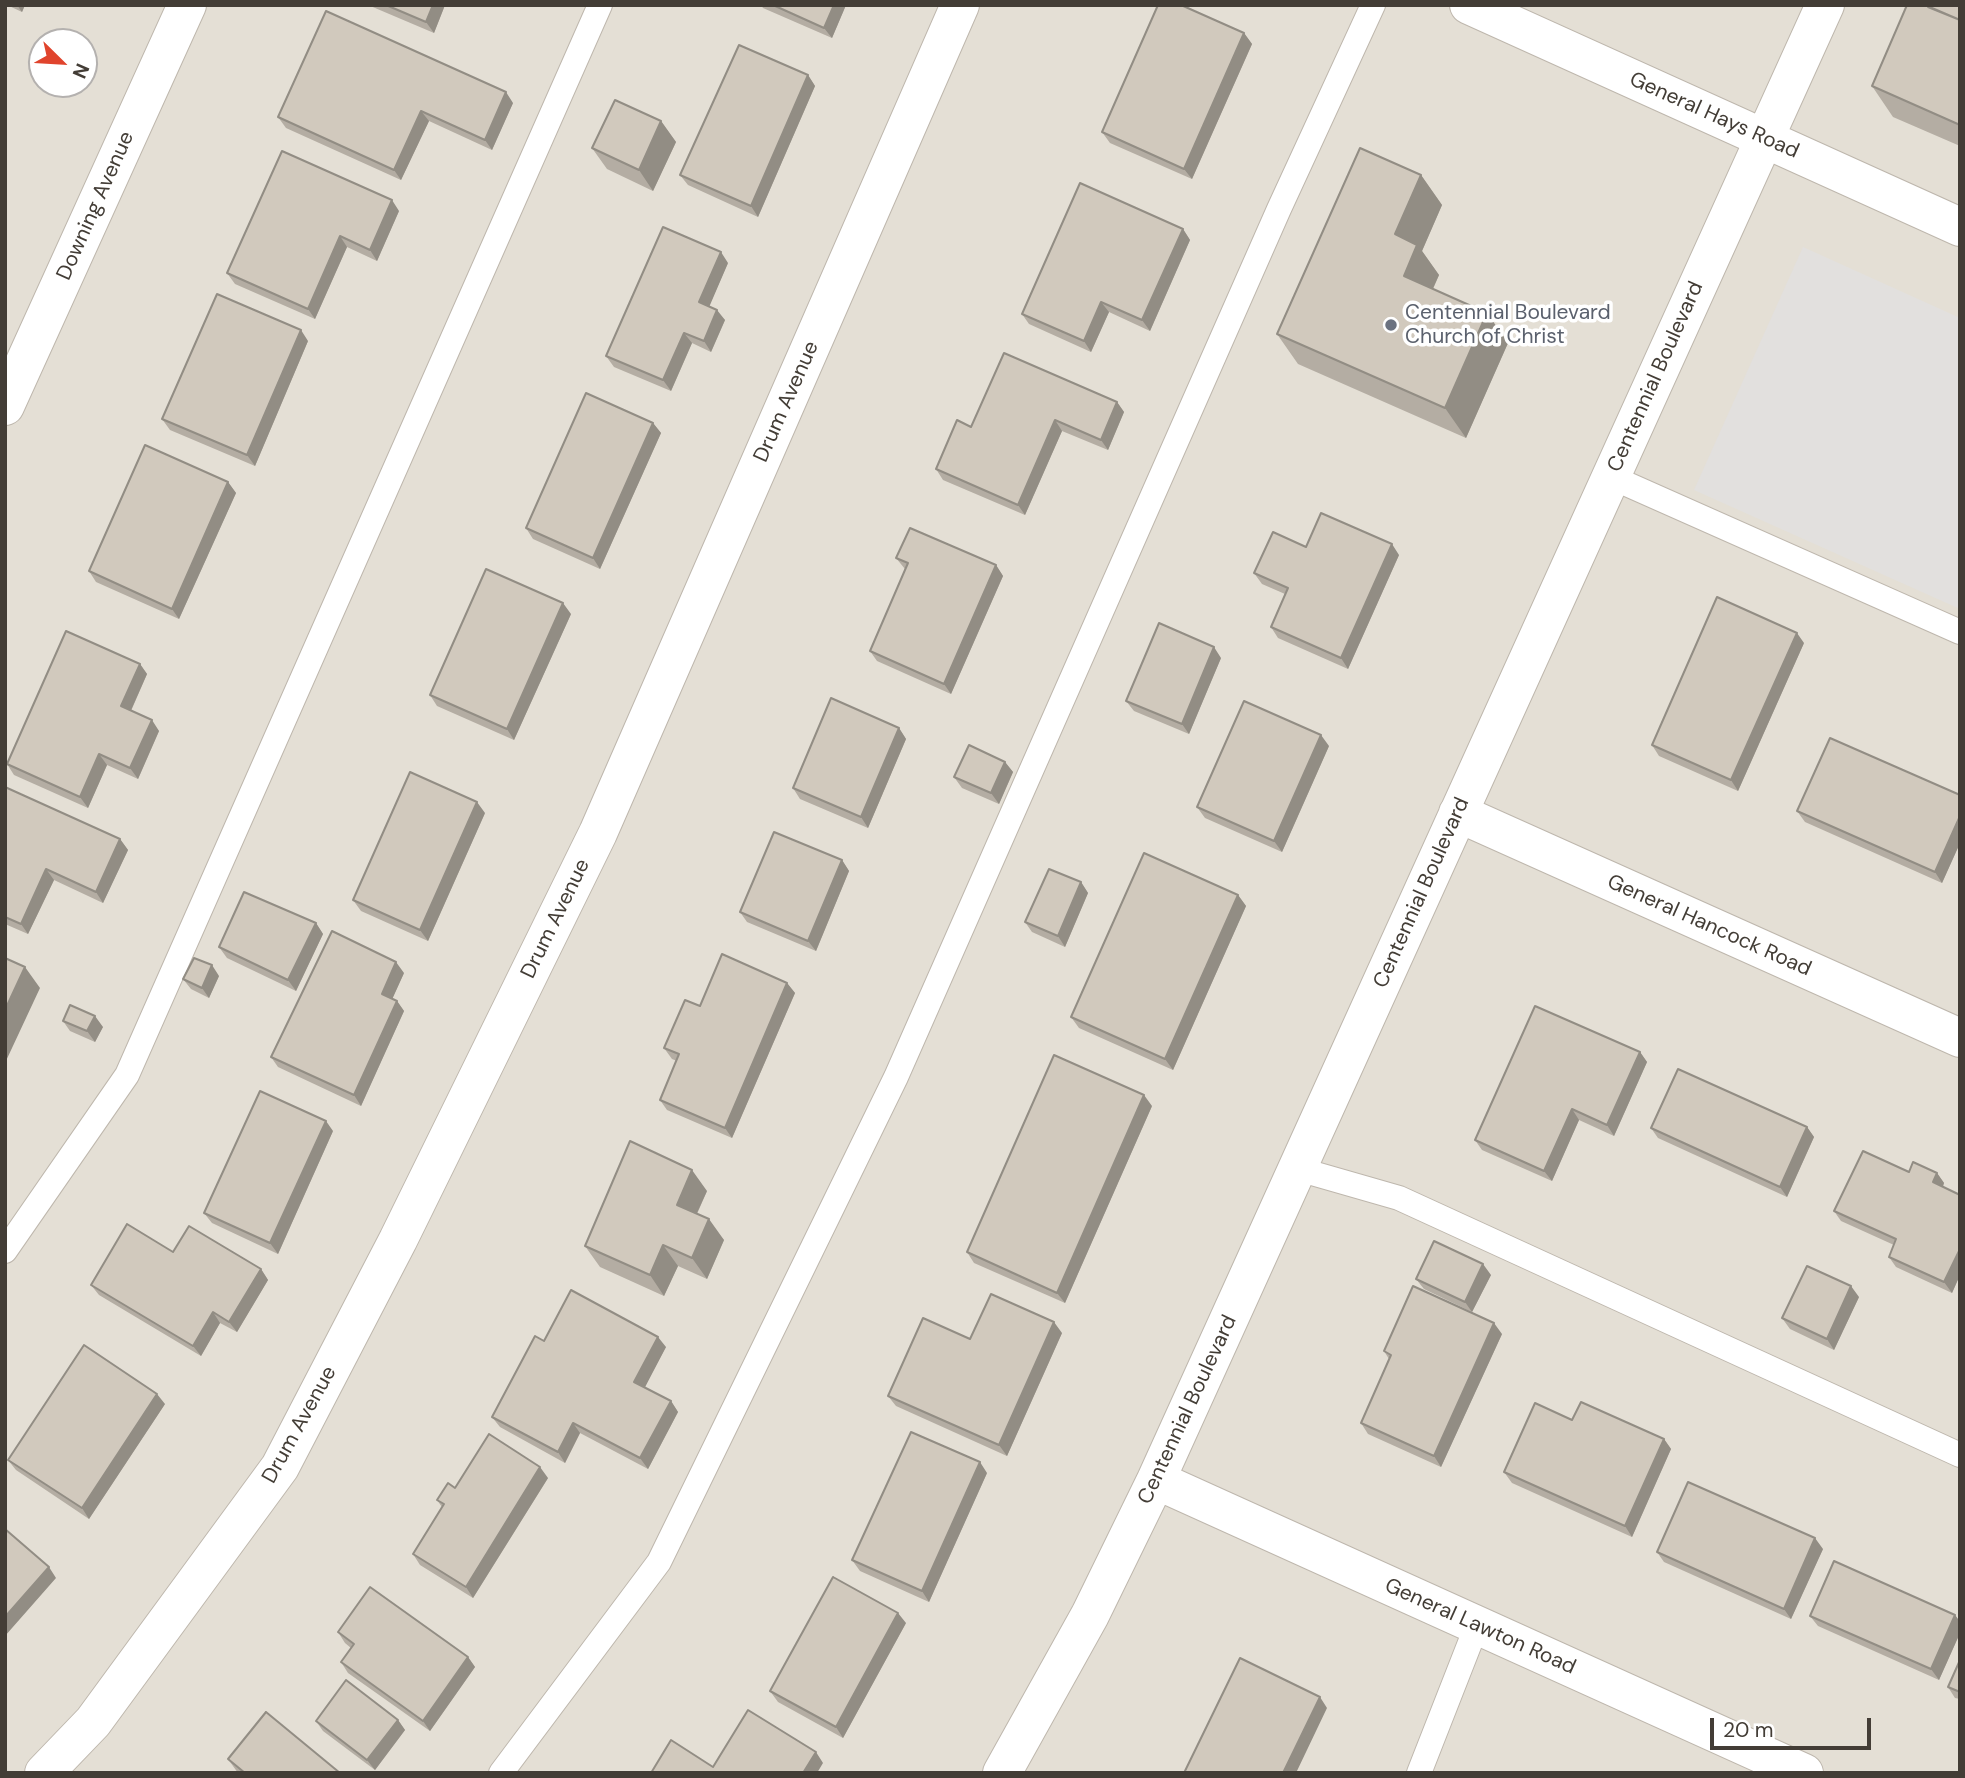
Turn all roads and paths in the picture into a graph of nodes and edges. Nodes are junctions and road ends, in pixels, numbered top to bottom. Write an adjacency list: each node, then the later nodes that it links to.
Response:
1 (187, 5): 9 (street, Downing Avenue)
2 (600, 5): 15 (lane)
3 (960, 5): 19 (street, Drum Avenue)
4 (1373, 5): 20 (lane)
5 (1469, 5): 7 (street, General Hays Road)
6 (1825, 5): 7 (street, Centennial Boulevard)
7 (1765, 138): 8 (street, General Hays Road); 10 (street, Centennial Boulevard)
8 (1960, 227)
9 (5, 406)
10 (1611, 477): 11 (lane); 12 (street, Centennial Boulevard)
11 (1960, 632)
12 (1458, 813): 13 (street, General Hancock Road); 14 (street, Centennial Boulevard)
13 (1960, 1038)
14 (1298, 1169): 16 (lane); 17 (street, Centennial Boulevard)
15 (5, 1251)
16 (1960, 1455)
17 (1156, 1480): 18 (street, General Lawton Road); 21 (street, Centennial Boulevard)
18 (1477, 1625): 22 (lane); 23 (street, General Lawton Road)
19 (44, 1773)
20 (501, 1773)
21 (1002, 1773)
22 (1419, 1773)
23 (1804, 1773)

